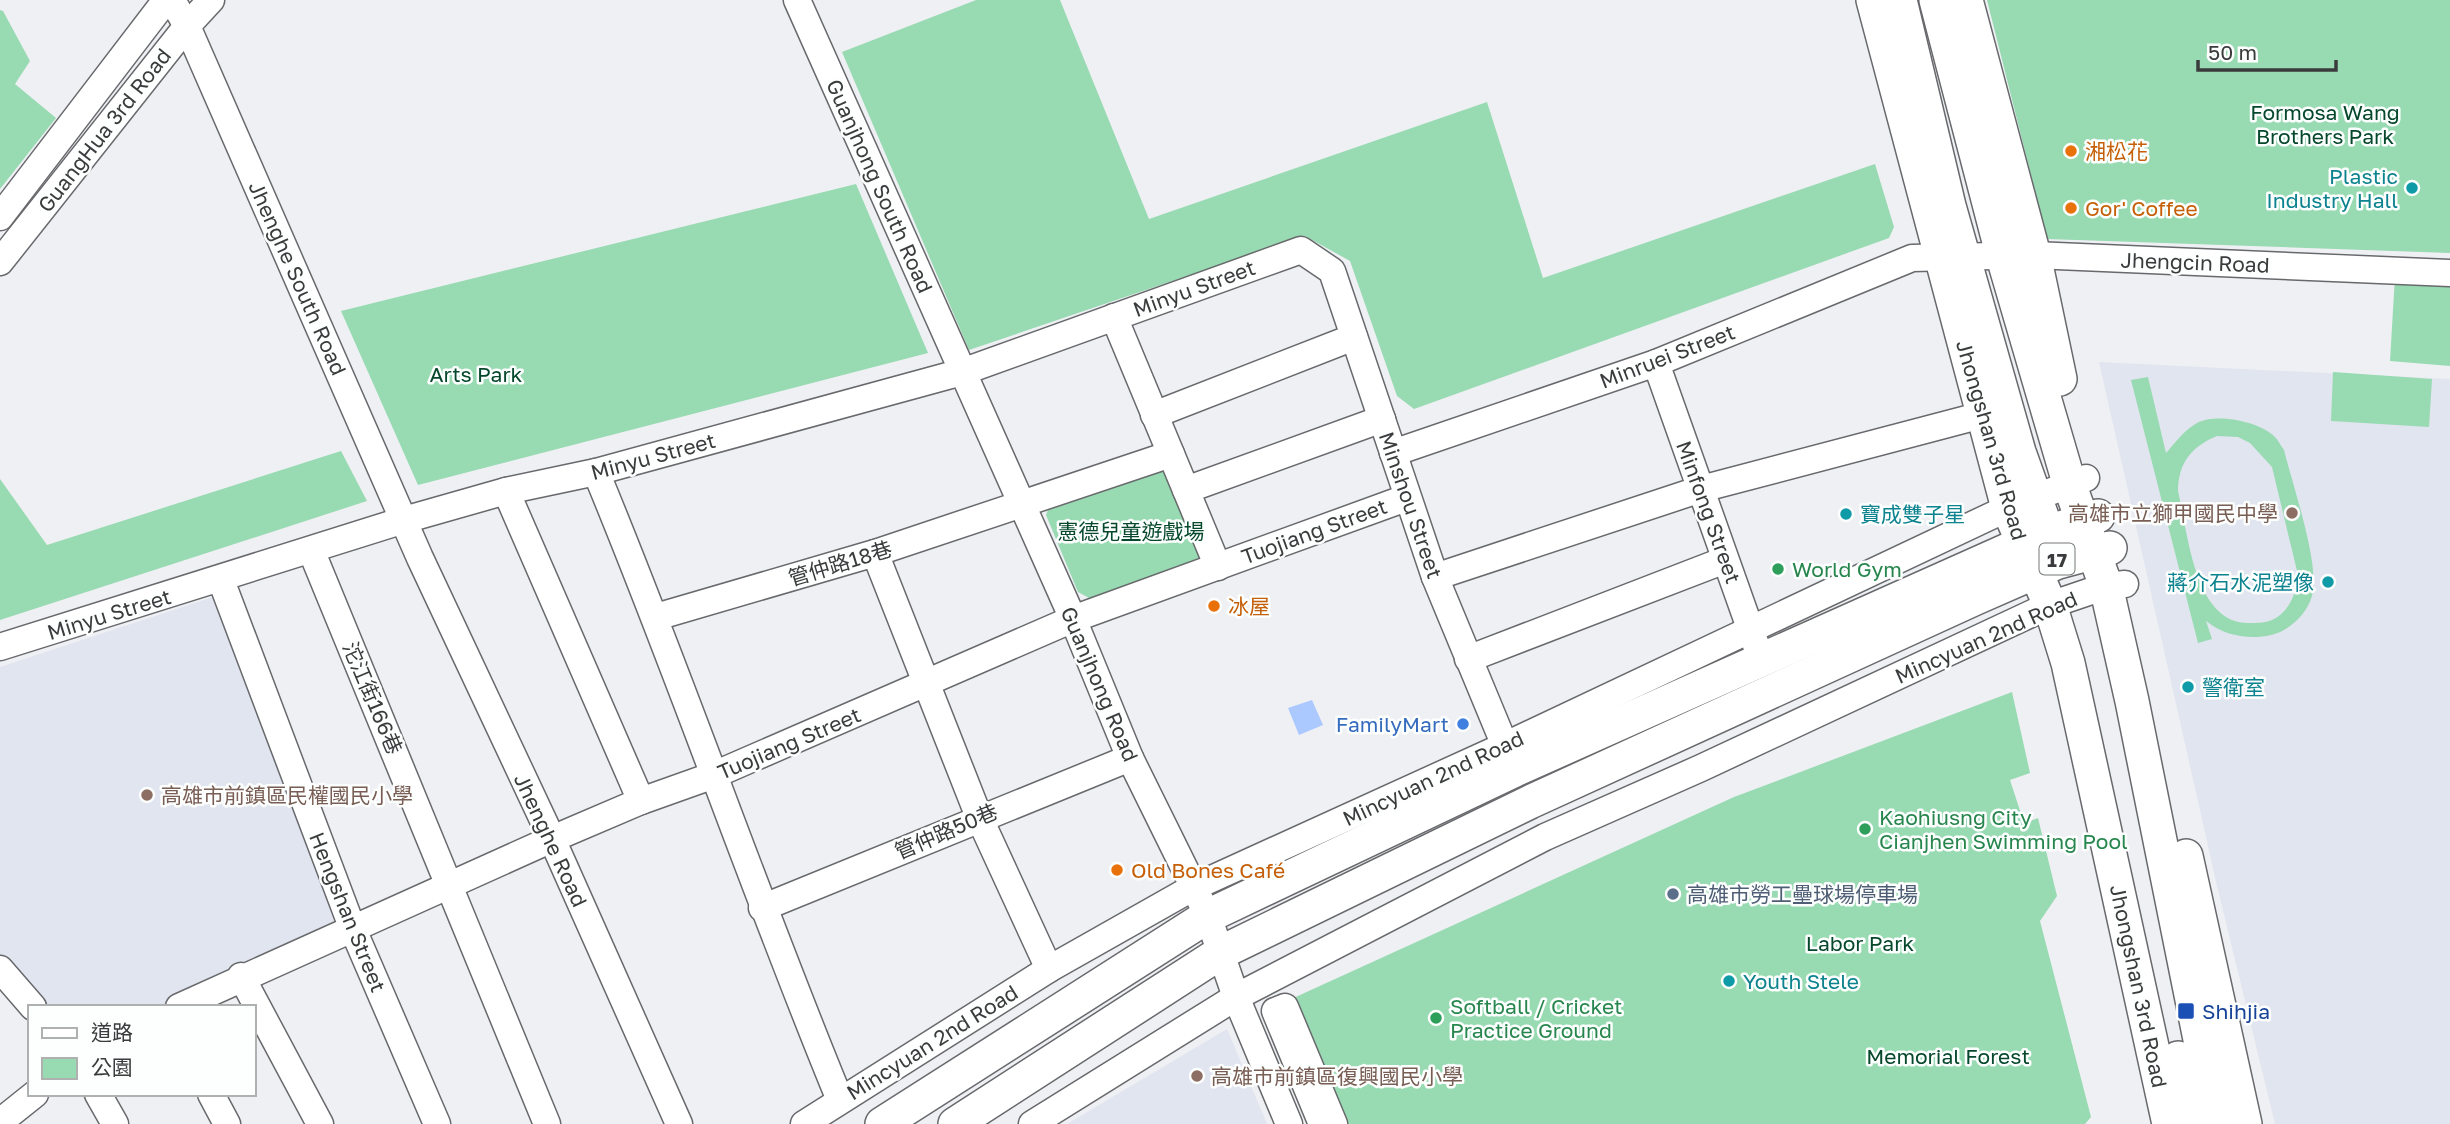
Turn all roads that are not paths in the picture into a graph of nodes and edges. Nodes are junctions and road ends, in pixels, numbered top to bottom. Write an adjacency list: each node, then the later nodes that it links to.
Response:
1 (166, 0): 10 (street, GuangHua 3rd Road)
2 (172, 0): 9 (street, Jhenghe South Road)
3 (211, 0): 9 (street, GuangHua 3rd Road)
4 (797, 0): 19 (street, Guanjhong South Road)
5 (1873, 0): 12 (main road, Jhongshan 3rd Road / 17)
6 (1900, 0): 12 (main road, Jhongshan 3rd Road / 17)
7 (1936, 0): 13 (main road)
8 (1966, 0): 13 (main road)
9 (187, 26): 14 (street, GuangHua 3rd Road); 33 (street, Jhenghe South Road)
10 (0, 217)
11 (1301, 250): 16 (street, Minyu Street); 17 (street, Minshou Street)
12 (1952, 256): 13 (street, Jhengcin Road); 18 (street, Minruei Street); 21 (main road, Jhongshan 3rd Road / 17); 31 (main road, Jhongshan 3rd Road / 17)
13 (2019, 256): 15 (street, Jhengcin Road); 26 (main road)
14 (0, 262)
15 (2450, 272)
16 (1114, 317): 19 (street, Minyu Street); 20 (street)
17 (1354, 337): 20 (street); 22 (street, Minshou Street)
18 (1656, 363): 23 (street, Minruei Street); 27 (street, Minfong Street)
19 (961, 372): 25 (street, Minyu Street); 32 (street, Guanjhong Road)
20 (1154, 415): 24 (street)
21 (1982, 415): 27 (street); 31 (main road, Jhongshan 3rd Road / 17)
22 (1382, 419): 23 (street, Minshou Street); 28 (street)
23 (1392, 453): 30 (street, Minshou Street)
24 (1171, 454): 28 (street); 32 (street, 管仲路18巷)
25 (596, 472): 29 (street, Minyu Street); 45 (street)
26 (2078, 482): 31 (street, Mincyuan 2nd Road); 34 (main road)
27 (1701, 489): 39 (street, Minfong Street); 41 (street)
28 (1186, 490): 40 (street)
29 (506, 491): 33 (street, Minyu Street); 55 (street)
30 (1406, 498): 40 (street, Tuojiang Street); 41 (street, Minshou Street)
31 (2022, 502): 36 (main road, Jhongshan 3rd Road / 17); 47 (street, Mincyuan 2nd Road)
32 (1021, 503): 37 (street, 管仲路18巷); 46 (street, Guanjhong Road)
33 (404, 520): 35 (street, Minyu Street); 38 (street, Jhenghe South Road)
34 (2097, 534): 36 (main road, Mincyuan 2nd Road); 43 (main road)
35 (311, 550): 42 (street, Minyu Street); 58 (street, 沱江街166巷)
36 (2041, 552): 44 (main road, Jhongshan 3rd Road / 17); 50 (main road, Mincyuan 2nd Road); 62 (main road, Mincyuan 2nd Road)
37 (875, 554): 45 (street, 管仲路18巷); 51 (street)
38 (420, 558): 57 (street, Jhenghe Road)
39 (1725, 560): 47 (street, Minfong Street); 49 (street)
40 (1218, 567): 46 (street, Tuojiang Street)
41 (1435, 577): 49 (street, Minshou Street)
42 (221, 580): 48 (street, Minyu Street); 61 (street, Hengshan Street)
43 (2115, 585): 44 (street, Mincyuan 2nd Road); 89 (main road); 90 (main road)
44 (2060, 601): 66 (street, Mincyuan 2nd Road); 87 (main road, Jhongshan 3rd Road / 17); 88 (main road, Jhongshan 3rd Road / 17)
45 (656, 617): 54 (street)
46 (1073, 619): 51 (street, Tuojiang Street); 52 (street, Guanjhong Road)
47 (1751, 628): 50 (street, Minfong Street); 53 (street, Mincyuan 2nd Road)
48 (0, 647)
49 (1468, 659): 53 (street, Minshou Street)
50 (1762, 661): 53 (main road, Mincyuan 2nd Road)
51 (929, 684): 54 (street, Tuojiang Street); 56 (street)
52 (1130, 758): 56 (street, 管仲路50巷); 59 (street, Guanjhong Road)
53 (1509, 758): 59 (main road, Mincyuan 2nd Road)
54 (714, 775): 55 (street, Tuojiang Street); 60 (street)
55 (641, 801): 57 (street, Tuojiang Street)
56 (979, 817): 60 (street, 管仲路50巷); 64 (street)
57 (552, 839): 58 (street, Tuojiang Street); 79 (street, Jhenghe Road)
58 (451, 884): 61 (street, Tuojiang Street); 78 (street, 沱江街166巷)
59 (1201, 901): 62 (street, Guanjhong Road); 64 (street, Mincyuan 2nd Road); 81 (main road, Mincyuan 2nd Road)
60 (762, 908): 72 (street)
61 (352, 928): 65 (street, Tuojiang Street); 77 (street, Hengshan Street)
62 (1220, 953): 66 (street, Guanjhong Road); 82 (main road, Mincyuan 2nd Road)
63 (0, 968): 67 (street)
64 (1049, 969): 72 (street, Mincyuan 2nd Road)
65 (242, 976): 68 (street, Tuojiang Street); 76 (street)
66 (1236, 997): 83 (street, Mincyuan 2nd Road); 84 (street, Guanjhong Road)
67 (31, 1005)
68 (182, 1005)
69 (32, 1096): 73 (street)
70 (99, 1096): 74 (street)
71 (212, 1096): 75 (street)
72 (840, 1100): 80 (street, Mincyuan 2nd Road)
73 (0, 1122)
74 (115, 1124)
75 (228, 1124)
76 (320, 1124)
77 (437, 1124)
78 (547, 1124)
79 (679, 1124)
80 (804, 1124)
81 (882, 1124)
82 (955, 1124)
83 (1032, 1124)
84 (1289, 1124)
85 (1322, 1124): 86 (street)
86 (1334, 1124)
87 (2169, 1124)
88 (2193, 1124)
89 (2217, 1124)
90 (2245, 1124)

